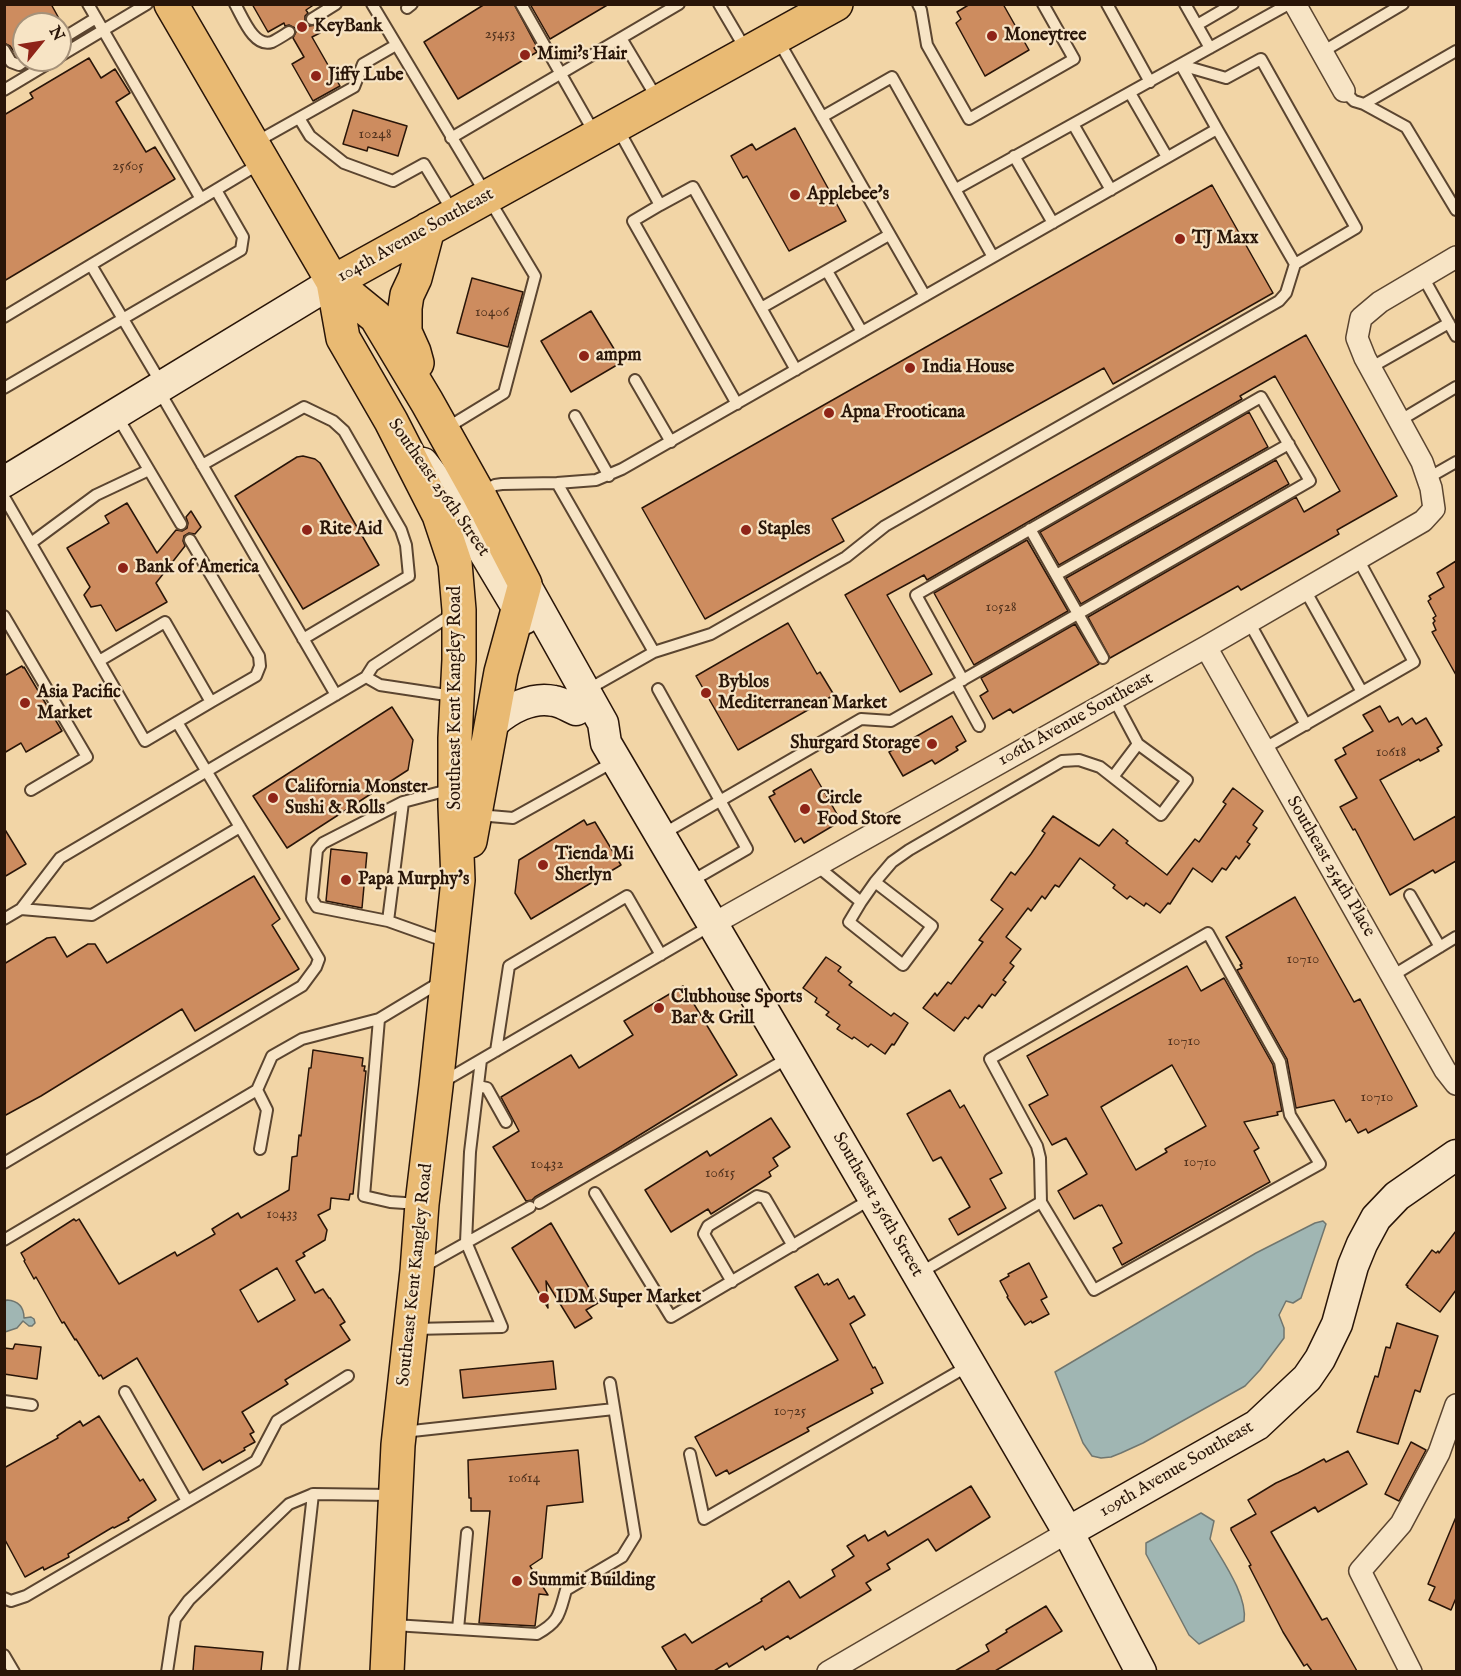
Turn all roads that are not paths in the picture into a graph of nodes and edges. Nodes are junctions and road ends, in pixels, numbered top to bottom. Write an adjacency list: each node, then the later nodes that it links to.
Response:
1 (88, 4): 19 (lane)
2 (147, 4): 22 (lane)
3 (171, 4): 48 (main road, Southeast 256th Street)
4 (235, 4): 23 (lane)
5 (336, 4): 20 (lane)
6 (372, 4): 27 (lane)
7 (521, 4): 35 (lane)
8 (679, 4): 25 (lane)
9 (719, 4): 32 (lane)
10 (836, 4): 26 (main road, 104th Avenue Southeast)
11 (918, 4): 12 (lane)
12 (1043, 4)
13 (1107, 4): 36 (lane)
14 (1185, 4): 21 (lane)
15 (1233, 4): 21 (lane)
16 (1289, 4): 28 (lane)
17 (1295, 4): 31 (street)
18 (1403, 4): 31 (lane)
19 (96, 18): 22 (lane); 24 (lane)
20 (312, 19)
21 (1197, 25): 28 (lane)
22 (103, 31): 29 (lane); 55 (lane)
23 (289, 32)
24 (72, 33)
25 (621, 38): 35 (lane); 40 (lane)
26 (776, 38): 32 (main road, 104th Avenue Southeast); 42 (lane)
27 (396, 45): 43 (lane); 47 (lane)
28 (1210, 48): 33 (lane)
29 (72, 49)
30 (1456, 51): 41 (lane)
31 (1322, 52): 38 (street)
32 (748, 53): 40 (main road, 104th Avenue Southeast)
33 (1181, 65): 36 (lane); 45 (lane); 63 (lane)
34 (34, 72): 37 (lane)
35 (560, 74): 46 (lane); 47 (lane)
36 (1150, 82): 39 (lane)
37 (4, 90)
38 (1344, 90): 41 (lane)
39 (1130, 93): 44 (lane); 50 (lane)
40 (659, 102): 46 (main road, 104th Avenue Southeast)
41 (1365, 104): 57 (lane)
42 (822, 117): 51 (lane); 60 (lane)
43 (299, 118): 48 (lane); 58 (lane)
44 (1073, 124): 49 (lane); 52 (lane)
45 (1217, 129): 50 (lane); 63 (lane)
46 (606, 131): 54 (main road, 104th Avenue Southeast); 56 (lane)
47 (451, 138): 54 (lane)
48 (258, 153): 53 (lane); 67 (main road, Southeast 256th Street)
49 (1014, 156): 51 (lane); 59 (lane)
50 (1167, 157): 52 (lane)
51 (956, 189): 61 (lane)
52 (1111, 189): 59 (lane)
53 (216, 190): 55 (lane); 71 (lane)
54 (487, 197): 58 (main road, 104th Avenue Southeast); 87 (lane)
55 (201, 199): 64 (lane)
56 (660, 205): 69 (lane); 82 (lane)
57 (1456, 210)
58 (441, 222): 67 (main road, 104th Avenue Southeast); 81 (main road)
59 (1053, 223): 61 (lane)
60 (889, 235): 65 (lane); 68 (lane)
61 (993, 257): 68 (lane)
62 (1456, 257): 66 (street)
63 (1295, 264): 113 (lane)
64 (91, 265): 70 (lane); 71 (lane)
65 (827, 271): 69 (lane); 73 (lane)
66 (1423, 277): 72 (lane); 75 (street)
67 (333, 282): 78 (main road, 104th Avenue Southeast); 81 (main road, Southeast 256th Street); 86 (main road, Southeast 256th Street)
68 (925, 296): 73 (lane)
69 (761, 308): 76 (lane)
70 (4, 317)
71 (123, 318): 78 (lane); 80 (lane)
72 (1449, 323): 74 (lane); 75 (lane)
73 (862, 332): 76 (lane)
74 (1456, 336)
75 (1370, 369): 85 (street)
76 (796, 370): 82 (lane)
77 (636, 380): 88 (lane)
78 (160, 387): 83 (main road, 104th Avenue Southeast); 91 (lane)
79 (1456, 387): 85 (lane)
80 (4, 388)
81 (427, 402): 87 (main road, Southeast 256th Street)
82 (736, 404): 88 (lane)
83 (116, 414): 92 (lane); 95 (main road, 104th Avenue Southeast)
84 (575, 416): 93 (lane)
85 (1399, 421): 94 (street)
86 (391, 422): 106 (main road, Southeast 256th Street); 107 (main road, Southeast Kent Kangley Road)
87 (443, 431): 97 (main road, Southeast 256th Street)
88 (670, 442): 93 (lane)
89 (1289, 444): 100 (lane); 104 (lane); 108 (lane)
90 (1456, 462): 94 (lane)
91 (202, 465): 111 (lane); 111 (lane)
92 (149, 470): 99 (lane); 102 (lane)
93 (609, 476): 96 (lane)
94 (1428, 478): 103 (street, 106th Avenue Southeast)
95 (4, 482)
96 (557, 483): 97 (lane); 113 (lane)
97 (478, 493): 106 (main road, Southeast 256th Street)
98 (4, 497): 102 (lane)
99 (181, 524)
100 (1030, 529): 104 (lane); 117 (lane)
101 (190, 540): 124 (lane)
102 (31, 543): 115 (lane)
103 (1358, 559): 105 (street, 106th Avenue Southeast); 119 (lane)
104 (1056, 575): 108 (lane)
105 (1305, 590): 110 (street, 106th Avenue Southeast); 119 (lane)
106 (521, 596): 123 (main road, Southeast 256th Street); 126 (main road, Southeast Kent Kangley Road)
107 (459, 610): 116 (lane); 121 (main road, Southeast Kent Kangley Road)
108 (1078, 614): 114 (lane); 117 (lane)
109 (4, 616): 135 (lane)
110 (1249, 622): 112 (street, 106th Avenue Southeast); 127 (lane)
111 (303, 639): 120 (lane)
112 (1206, 647): 122 (street, 106th Avenue Southeast); 130 (street, Southeast 254th Place)
113 (654, 652): 123 (lane)
114 (1103, 658)
115 (99, 661): 124 (lane); 125 (lane)
116 (366, 677): 120 (lane); 121 (lane)
117 (959, 682): 128 (lane); 136 (lane)
118 (658, 689): 136 (lane)
119 (1362, 692): 127 (lane)
120 (336, 695): 132 (lane)
121 (458, 696): 134 (main road, Southeast Kent Kangley Road); 138 (main road)
122 (1114, 699): 129 (lane); 141 (street, 106th Avenue Southeast)
123 (581, 700): 126 (main road); 131 (main road, Southeast 256th Street)
124 (212, 702): 125 (lane)
125 (177, 722): 132 (lane)
126 (493, 723): 138 (main road, Southeast Kent Kangley Road)
127 (1306, 725): 130 (lane)
128 (979, 726)
129 (1138, 744): 133 (lane); 133 (lane)
130 (1263, 749): 155 (street, Southeast 254th Place)
131 (611, 751): 138 (lane); 140 (main road, Southeast 256th Street)
132 (207, 771): 139 (lane); 147 (lane)
133 (1113, 777): 143 (lane)
134 (455, 788): 137 (lane); 142 (main road, Southeast Kent Kangley Road)
135 (31, 790)
136 (719, 801): 140 (lane); 144 (lane)
137 (403, 802): 149 (lane); 149 (lane)
138 (475, 814): 142 (main road, Southeast Kent Kangley Road)
139 (240, 827): 147 (lane); 168 (lane)
140 (660, 835): 144 (main road, Southeast 256th Street)
141 (817, 866): 146 (lane); 150 (street, 106th Avenue Southeast)
142 (458, 880): 152 (main road, Southeast Kent Kangley Road)
143 (875, 882): 146 (lane); 146 (lane)
144 (689, 883): 150 (main road, Southeast 256th Street)
145 (1410, 895): 153 (lane)
146 (861, 902)
147 (21, 909): 148 (lane)
148 (4, 919)
149 (388, 921): 152 (lane)
150 (713, 924): 154 (lane); 159 (main road, Southeast 256th Street)
151 (1456, 937): 153 (lane)
152 (451, 943): 156 (main road, Southeast Kent Kangley Road)
153 (1440, 947): 155 (lane)
154 (661, 955): 158 (lane); 158 (lane)
155 (1392, 976): 161 (street, Southeast 254th Place)
156 (448, 978): 157 (lane); 162 (main road, Southeast Kent Kangley Road)
157 (379, 1019): 164 (lane); 172 (lane)
158 (496, 1051): 160 (lane)
159 (791, 1057): 170 (main road, Southeast 256th Street); 174 (lane)
160 (481, 1060): 162 (lane); 163 (lane)
161 (1456, 1084)
162 (436, 1086): 172 (main road, Southeast Kent Kangley Road)
163 (478, 1086): 165 (lane); 174 (lane)
164 (257, 1090): 166 (lane); 173 (lane)
165 (506, 1122)
166 (260, 1149)
167 (1456, 1155): 193 (main road, 109th Avenue Southeast)
168 (4, 1162)
169 (595, 1193): 178 (lane)
170 (874, 1198): 175 (lane); 177 (main road, Southeast 256th Street)
171 (1041, 1202): 171 (lane); 177 (lane)
172 (422, 1204): 176 (main road, Southeast Kent Kangley Road)
173 (4, 1240)
174 (466, 1242): 176 (lane); 179 (lane)
175 (794, 1246): 178 (lane); 178 (lane)
176 (417, 1271): 179 (main road, Southeast Kent Kangley Road)
177 (918, 1274): 180 (main road, Southeast 256th Street)
178 (732, 1282)
179 (410, 1329): 188 (main road, Southeast Kent Kangley Road)
180 (971, 1365): 189 (lane); 193 (main road, Southeast 256th Street)
181 (348, 1376): 192 (lane)
182 (610, 1383): 187 (lane)
183 (125, 1392): 192 (lane)
184 (4, 1401): 186 (lane)
185 (1456, 1405): 205 (street)
186 (32, 1406)
187 (614, 1410): 188 (lane); 197 (lane)
188 (399, 1432): 191 (main road, Southeast Kent Kangley Road)
189 (690, 1454)
190 (313, 1494): 191 (lane); 200 (lane); 201 (lane)
191 (395, 1495): 196 (main road, Southeast Kent Kangley Road)
192 (187, 1502): 195 (lane)
193 (1068, 1532): 203 (street, 109th Avenue Southeast); 204 (main road, Southeast 256th Street)
194 (467, 1533): 197 (lane)
195 (4, 1598)
196 (388, 1625): 197 (lane); 202 (main road, Southeast Kent Kangley Road)
197 (458, 1629)
198 (4, 1655): 199 (lane)
199 (14, 1671)
200 (167, 1671)
201 (293, 1671)
202 (387, 1671)
203 (828, 1671)
204 (1141, 1671)
205 (1411, 1671)

